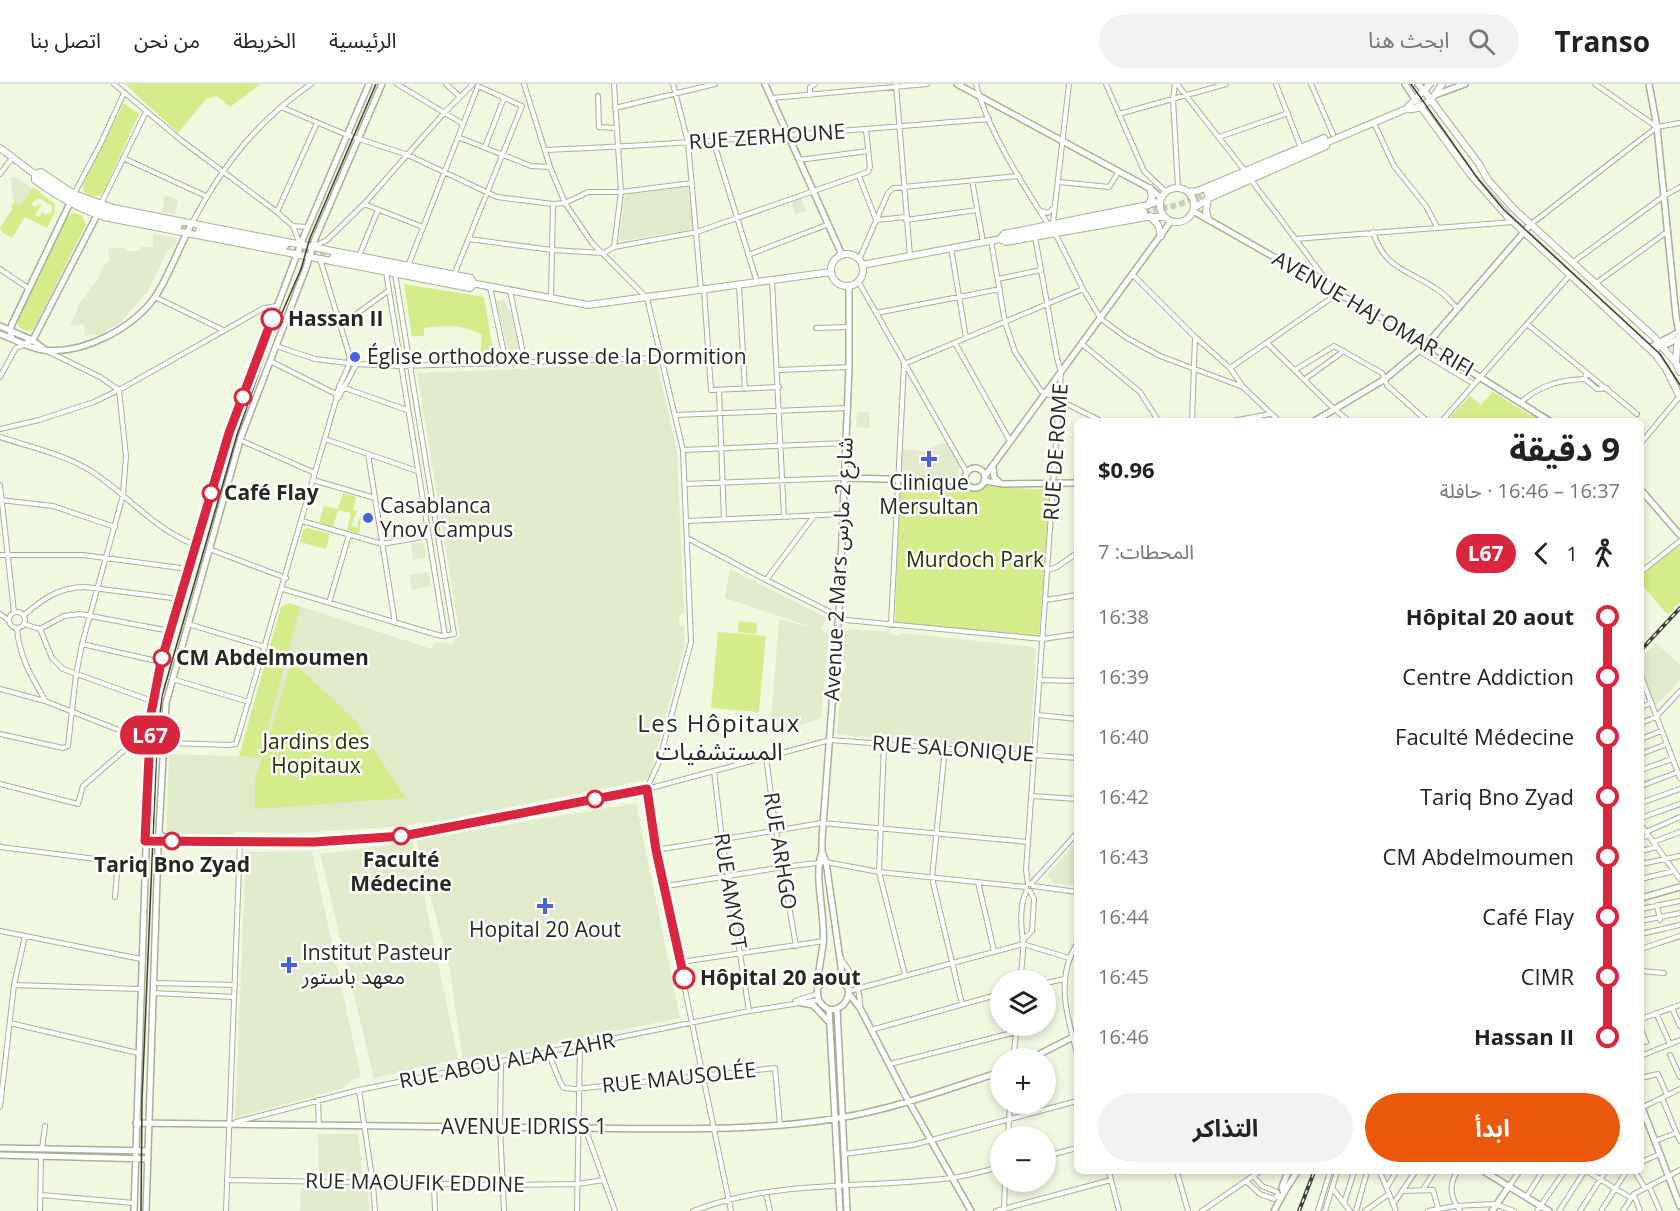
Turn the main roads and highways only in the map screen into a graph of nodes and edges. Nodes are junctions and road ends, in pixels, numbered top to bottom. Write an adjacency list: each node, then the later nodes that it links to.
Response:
1 (1430, 84): 3 (main road)
2 (1442, 84): 4 (main road)
3 (1425, 92): 4 (main road); 5 (main road)
4 (1433, 97): 6 (main road); 31 (main road)
5 (1415, 99): 6 (main road); 7 (main road)
6 (1421, 107): 7 (main road); 33 (main road)
7 (1406, 109): 8 (main road)
8 (1337, 135): 12 (main road); 13 (main road); 13 (main road)
9 (0, 148): 10 (main road)
10 (35, 174): 21 (main road); 29 (main road); 29 (main road)
11 (1150, 188): 15 (main road)
12 (1188, 192): 14 (main road); 16 (main road)
13 (1207, 196): 16 (main road); 20 (main road)
14 (1161, 199): 15 (main road); 19 (main road)
15 (1148, 205): 24 (main road)
16 (1194, 209): 19 (main road)
17 (1143, 212): 24 (main road)
18 (1150, 216): 19 (main road); 23 (main road); 24 (main road)
19 (1164, 217)
20 (1208, 219)
21 (179, 226)
22 (199, 230): 25 (main road)
23 (1161, 236)
24 (1000, 239): 27 (main road)
25 (285, 246)
26 (333, 257): 29 (main road)
27 (860, 263): 28 (main road); 28 (main road)
28 (831, 272): 29 (main road)
29 (474, 284)
30 (1680, 334): 31 (main road)
31 (1676, 363): 32 (main road)
32 (1680, 372)
33 (1680, 397)

